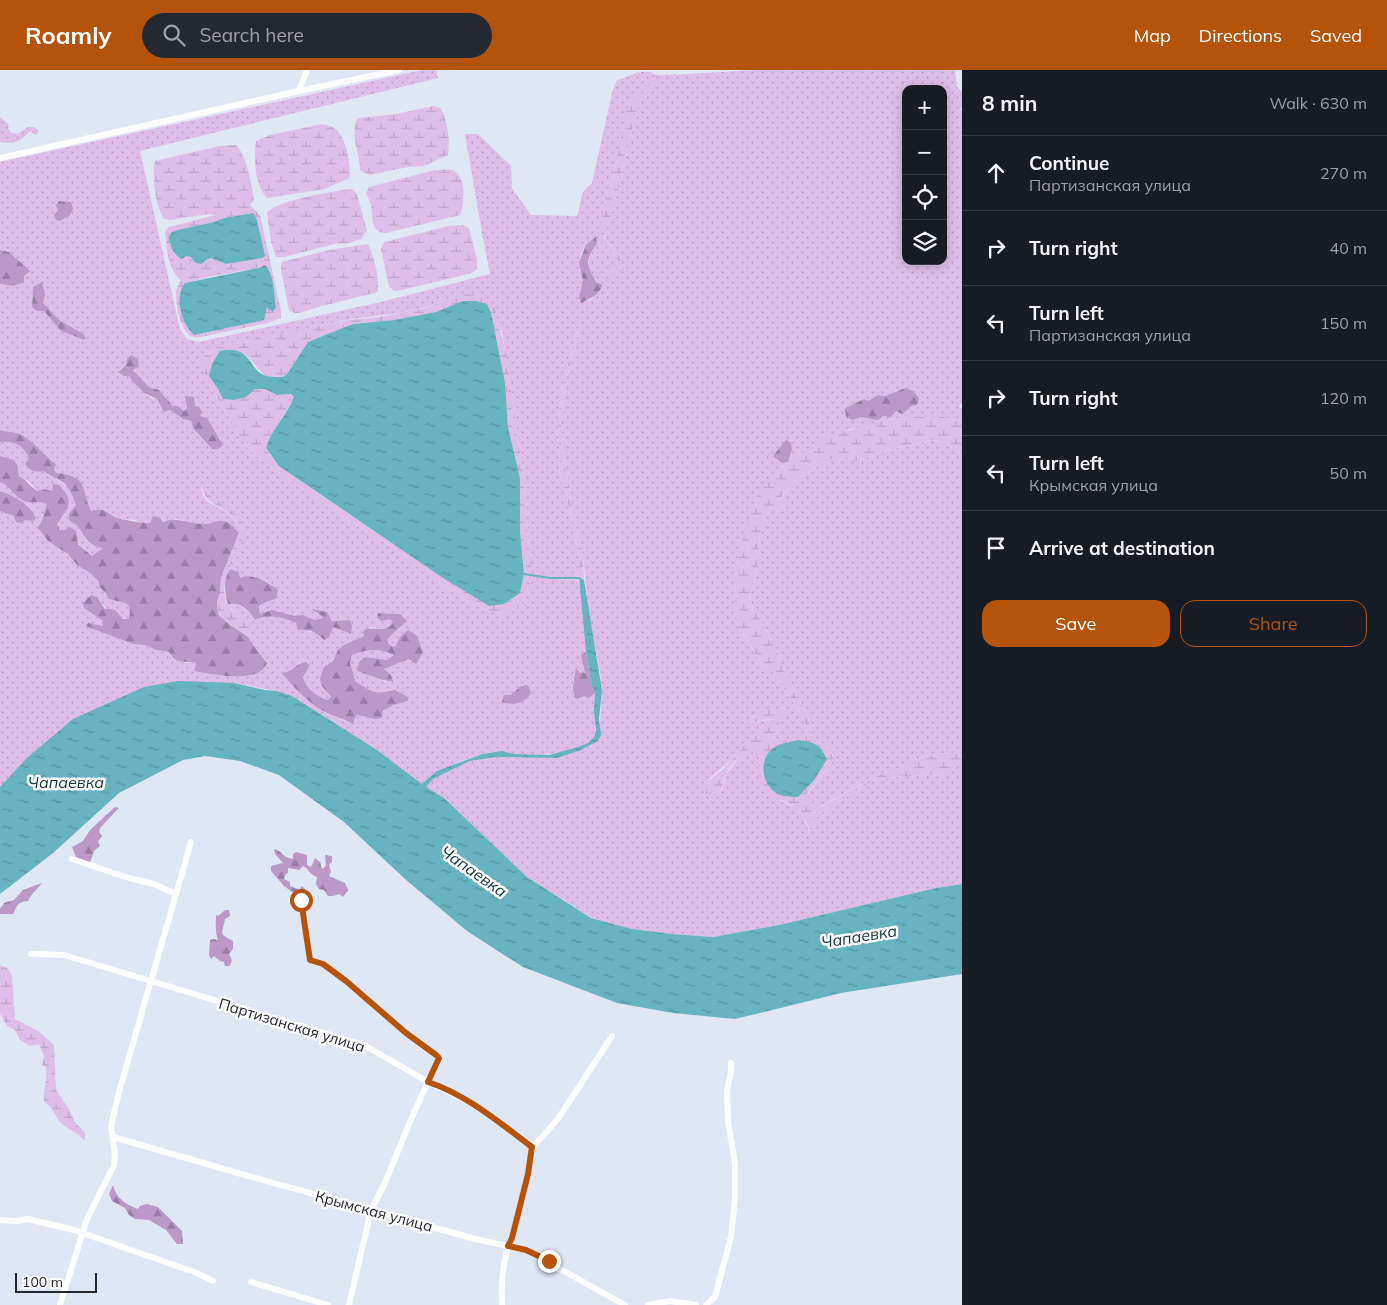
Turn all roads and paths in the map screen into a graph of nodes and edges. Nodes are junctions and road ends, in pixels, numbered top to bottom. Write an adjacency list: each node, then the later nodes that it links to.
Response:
1 (308, 70): 3 (street)
2 (399, 70): 3 (street)
3 (299, 91): 4 (street)
4 (0, 158)
5 (192, 842): 7 (street)
6 (72, 859): 7 (street)
7 (176, 894): 10 (street)
8 (301, 900): 13 (street)
9 (31, 954): 10 (street, Партизанская улица)
10 (152, 982): 13 (street, Партизанская улица); 14 (street)
11 (612, 1036): 15 (street)
12 (731, 1063): 29 (street)
13 (428, 1082): 15 (street, Партизанская улица); 16 (street)
14 (113, 1137): 16 (street, Крымская улица); 18 (street)
15 (532, 1147): 19 (street)
16 (371, 1210): 19 (street, Крымская улица); 24 (street)
17 (0, 1220): 18 (street)
18 (82, 1233): 20 (street); 22 (street)
19 (508, 1246): 25 (street); 26 (street, Крымская улица)
20 (213, 1281)
21 (251, 1282): 23 (street)
22 (60, 1305)
23 (328, 1305)
24 (349, 1305)
25 (502, 1305)
26 (625, 1305)
27 (648, 1305): 28 (street)
28 (696, 1305)
29 (706, 1305)

